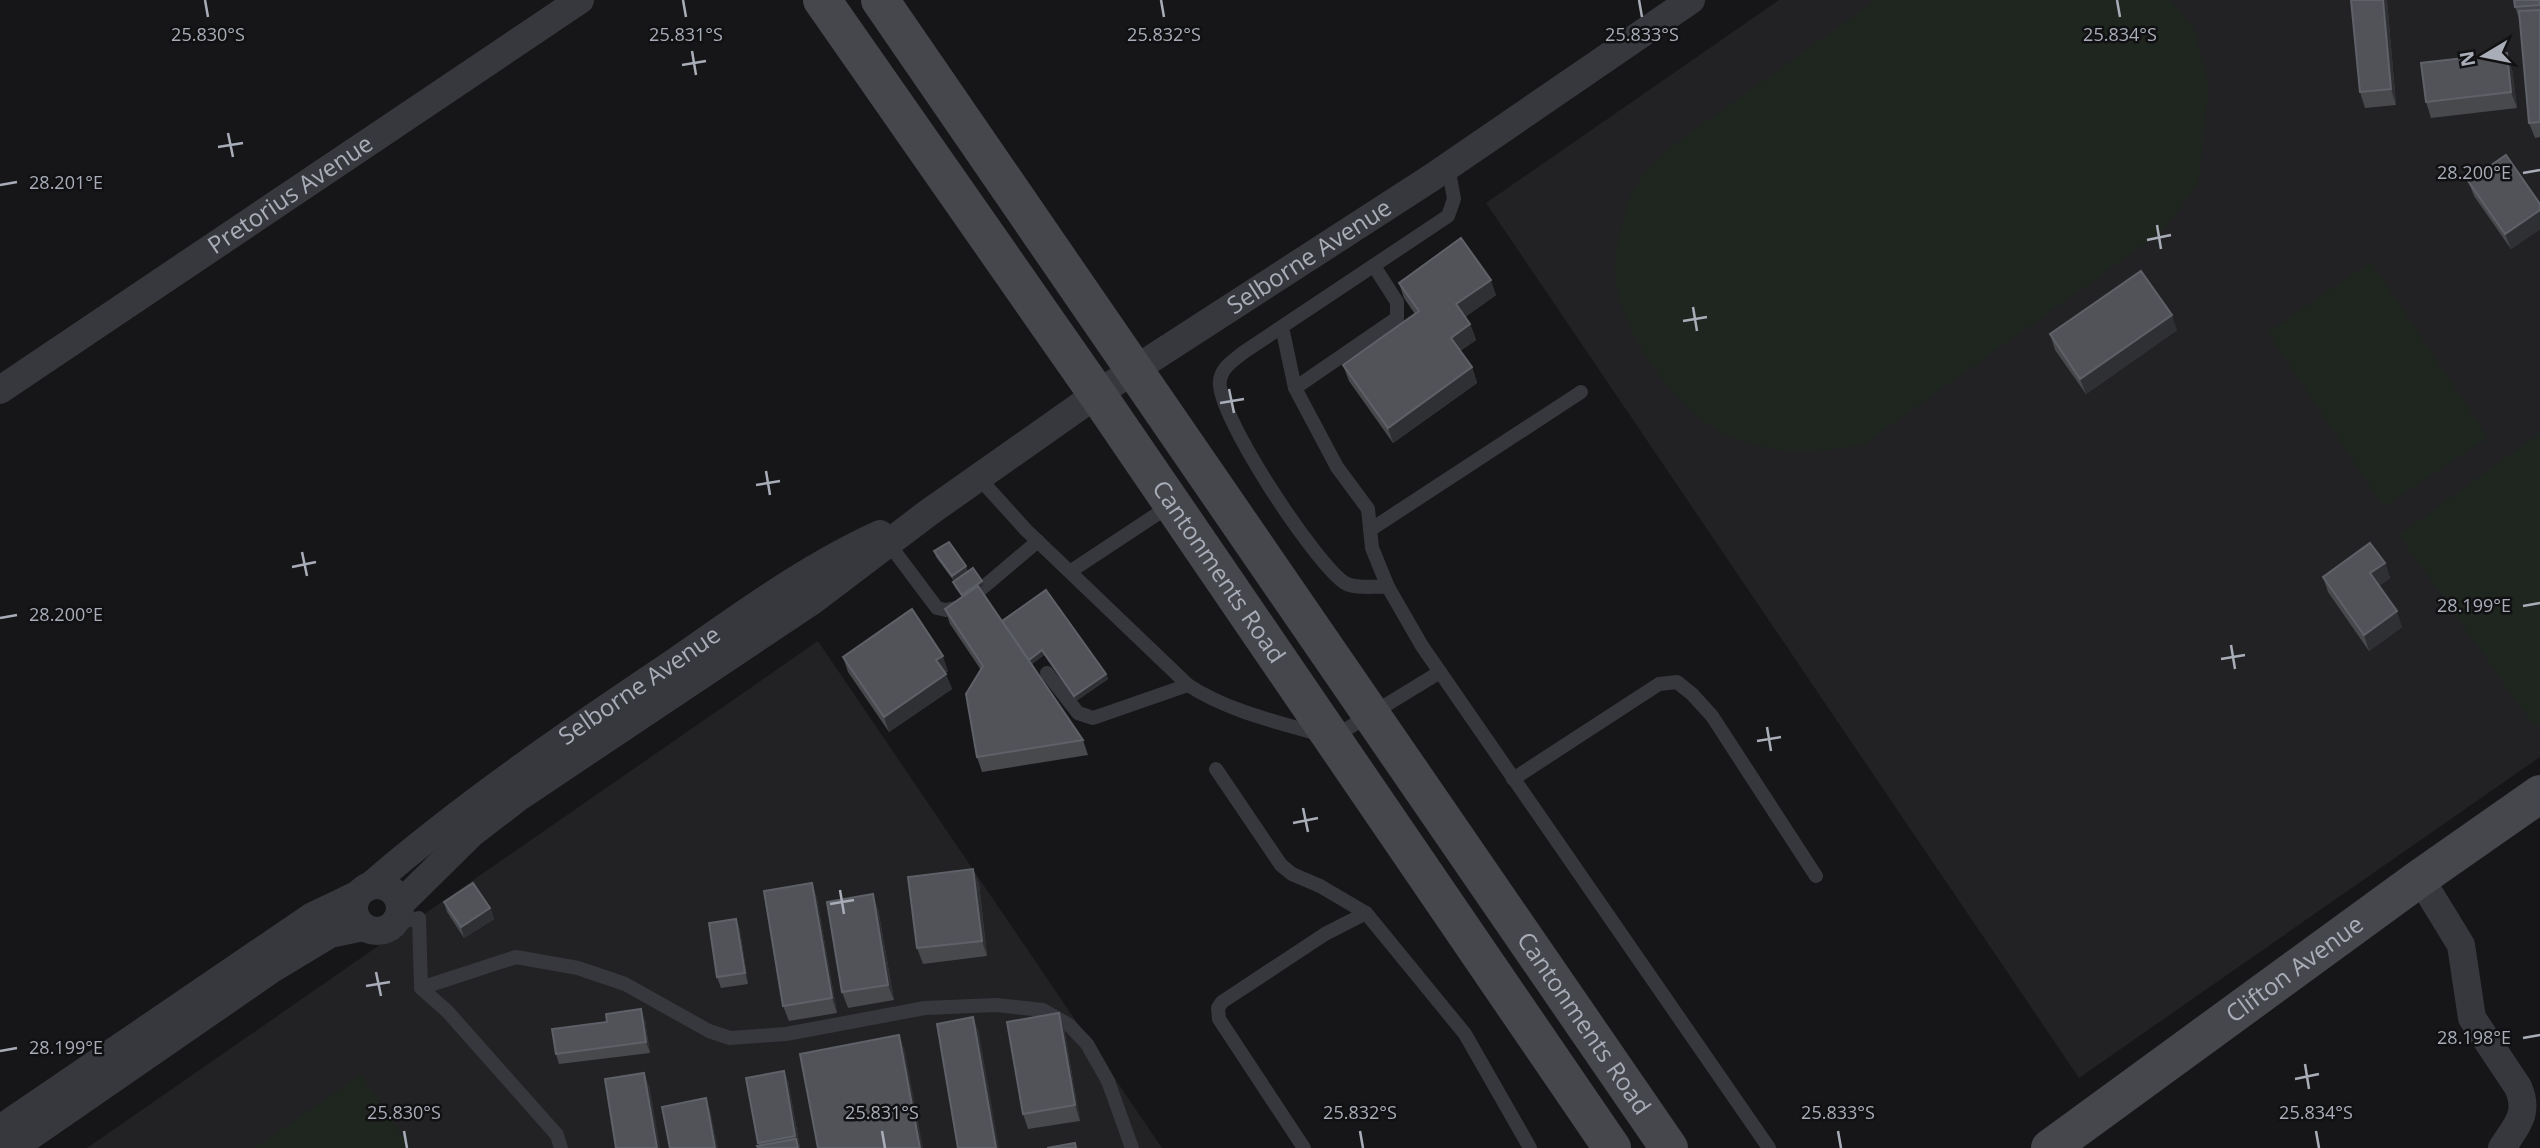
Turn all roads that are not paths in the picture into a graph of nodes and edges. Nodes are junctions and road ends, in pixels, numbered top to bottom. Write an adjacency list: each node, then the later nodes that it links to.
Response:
1 (580, 0): 10 (street, Pretorius Avenue)
2 (822, 0): 12 (main road, Cantonments Road)
3 (880, 0): 8 (main road, Cantonments Road)
4 (1691, 0): 5 (street, Selborne Avenue)
5 (1448, 166): 6 (lane); 8 (street, Selborne Avenue)
6 (1374, 266): 7 (lane); 9 (lane)
7 (1282, 327): 9 (lane); 21 (lane)
8 (1134, 370): 12 (street, Selborne Avenue); 25 (main road, Cantonments Road)
9 (1295, 388): 16 (lane)
10 (0, 390)
11 (1581, 392): 16 (lane)
12 (1097, 394): 13 (street, Selborne Avenue); 14 (main road, Cantonments Road)
13 (979, 478): 15 (street, Selborne Avenue); 17 (lane)
14 (1172, 504): 20 (lane); 26 (main road, Cantonments Road)
15 (928, 513): 18 (street, Selborne Avenue); 19 (street, Selborne Avenue)
16 (1370, 530): 21 (lane)
17 (1038, 541): 18 (lane); 20 (lane)
18 (889, 544): 19 (street, Selborne Avenue)
19 (845, 564): 32 (street, Selborne Avenue); 33 (street, Selborne Avenue)
20 (1071, 571): 24 (lane)
21 (1388, 587): 22 (lane)
22 (1440, 672): 25 (lane); 28 (lane)
23 (1047, 673): 24 (lane)
24 (1188, 685): 26 (lane)
25 (1370, 713): 26 (lane); 44 (main road, Cantonments Road)
26 (1332, 738): 43 (main road, Cantonments Road)
27 (1216, 769): 34 (lane)
28 (1513, 779): 30 (lane); 45 (lane)
29 (2532, 804): 31 (main road, Clifton Avenue)
30 (1816, 876)
31 (2420, 878): 46 (main road, Clifton Avenue); 47 (street)
32 (363, 890): 33 (street); 35 (street); 37 (street, Selborne Avenue)
33 (398, 913): 35 (street); 36 (lane)
34 (1366, 913): 41 (lane); 42 (lane)
35 (363, 927): 38 (street)
36 (421, 988): 39 (lane); 40 (lane)
37 (0, 1129)
38 (13, 1148)
39 (561, 1148)
40 (1132, 1148)
41 (1304, 1148)
42 (1530, 1148)
43 (1612, 1148)
44 (1669, 1148)
45 (1769, 1148)
46 (2049, 1148)
47 (2502, 1148)

